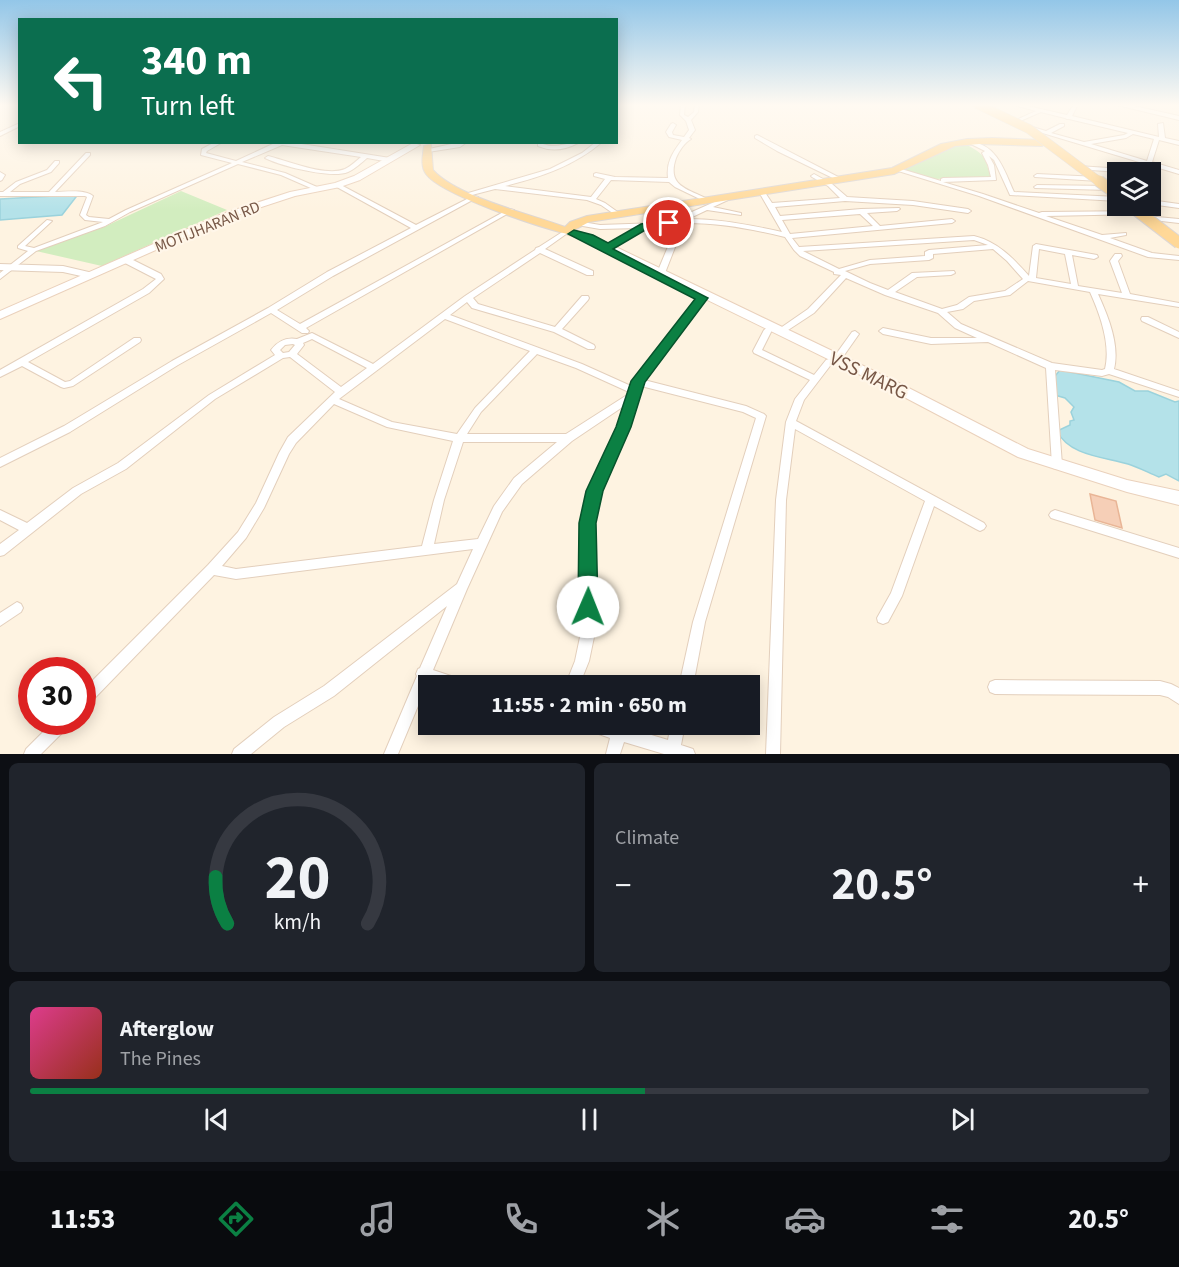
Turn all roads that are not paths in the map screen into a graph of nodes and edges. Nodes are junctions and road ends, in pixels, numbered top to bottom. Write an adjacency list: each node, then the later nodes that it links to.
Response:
1 (688, 139): 39 (street)
2 (761, 139): 40 (street)
3 (1042, 139): 47 (main road, bridge)
4 (1109, 139): 18 (street)
5 (1159, 139): 9 (street); 27 (street)
6 (1047, 140): 7 (street); 7 (street); 8 (main road); 46 (main road); 48 (main road)
7 (1072, 141): 18 (street)
8 (969, 143): 30 (main road); 41 (street); 53 (street)
9 (1179, 143)
10 (216, 144): 25 (street)
11 (281, 144): 25 (street)
12 (289, 144): 21 (street)
13 (416, 144): 19 (main road); 23 (main road, MOTIJHARAN RD)
14 (462, 144): 19 (street)
15 (541, 144): 16 (street)
16 (572, 144)
17 (598, 144): 43 (street)
18 (1083, 144): 26 (street)
19 (429, 146): 56 (main road)
20 (88, 154): 50 (street)
21 (365, 157): 23 (street); 28 (street)
22 (268, 158): 28 (street)
23 (390, 160): 42 (main road, MOTIJHARAN RD)
24 (57, 162): 52 (street)
25 (237, 162): 33 (street); 84 (street)
26 (1144, 162)
27 (1152, 162)
28 (300, 166): 33 (street)
29 (1161, 167): 31 (street)
30 (892, 172): 40 (main road); 41 (street)
31 (1179, 172)
32 (0, 174): 38 (street)
33 (283, 174): 45 (street)
34 (596, 175): 36 (street)
35 (1038, 176): 54 (street)
36 (609, 178): 39 (street); 59 (street)
37 (819, 179): 40 (main road); 49 (main road); 60 (street)
38 (0, 180)
39 (671, 180): 64 (street)
40 (841, 180)
41 (932, 181): 51 (street)
42 (337, 185): 45 (main road, MOTIJHARAN RD); 89 (street)
43 (493, 187): 56 (street); 59 (street)
44 (1037, 187): 57 (street)
45 (315, 188): 106 (main road, MOTIJHARAN RD)
46 (1107, 188)
47 (1107, 189)
48 (1107, 190)
49 (762, 192): 64 (main road); 65 (street)
50 (51, 193): 52 (street); 84 (street)
51 (976, 193): 53 (street); 75 (street)
52 (2, 194)
53 (1012, 194): 58 (street)
54 (1107, 195)
55 (1172, 195): 66 (street)
56 (471, 196): 68 (main road); 89 (street)
57 (1107, 196)
58 (1107, 198)
59 (593, 199): 73 (street)
60 (845, 199): 62 (street); 70 (street)
61 (1107, 200): 75 (street)
62 (815, 201): 65 (street); 71 (street)
63 (1161, 204): 66 (street)
64 (707, 205): 73 (main road); 74 (street); 81 (street)
65 (772, 205): 80 (street)
66 (1176, 206): 82 (street)
67 (897, 209): 69 (street)
68 (511, 210): 76 (main road); 129 (street)
69 (861, 211): 71 (street); 90 (street)
70 (968, 211)
71 (829, 213): 80 (street)
72 (1161, 213): 82 (street)
73 (617, 214): 86 (main road)
74 (739, 214)
75 (1037, 214): 93 (street)
76 (526, 216): 86 (main road); 86 (main road)
77 (1140, 216): 100 (main road)
78 (1144, 216): 95 (main road, bridge)
79 (1144, 216): 95 (main road)
80 (779, 218): 92 (street)
81 (684, 219): 87 (street); 92 (street); 110 (street)
82 (1179, 219)
83 (49, 221): 101 (street)
84 (110, 221): 101 (street)
85 (950, 223): 88 (street)
86 (576, 226): 87 (street); 96 (main road, VSS MARG); 98 (street); 122 (main road)
87 (645, 226): 96 (street)
88 (900, 226): 90 (street); 94 (street)
89 (416, 228): 124 (street)
90 (879, 228): 92 (street)
91 (1124, 234): 93 (street)
92 (789, 236): 99 (street)
93 (1102, 237): 105 (street)
94 (914, 240): 97 (street); 99 (street)
95 (1179, 242)
96 (609, 247): 110 (main road, VSS MARG)
97 (995, 247): 112 (street); 115 (street)
98 (538, 249): 109 (street); 120 (street)
99 (796, 249): 112 (street)
100 (1179, 249)
101 (34, 250): 107 (street)
102 (1068, 253): 104 (street); 115 (street); 116 (street)
103 (1118, 256): 119 (street)
104 (1094, 257)
105 (1179, 258)
106 (126, 260): 113 (main road, MOTIJHARAN RD); 145 (street)
107 (12, 266): 108 (street); 113 (street); 114 (street)
108 (0, 267)
109 (590, 273)
110 (661, 273): 132 (main road, VSS MARG)
111 (951, 273): 118 (street)
112 (841, 274): 118 (street); 132 (street)
113 (90, 275): 126 (main road, MOTIJHARAN RD)
114 (0, 277)
115 (1030, 279): 116 (street); 125 (street)
116 (1075, 287): 117 (street)
117 (1093, 290): 119 (street); 148 (street)
118 (888, 293): 125 (street)
119 (1127, 296): 123 (street)
120 (468, 298): 127 (street); 130 (street)
121 (585, 298): 130 (street)
122 (702, 298): 131 (main road); 151 (street)
123 (1179, 305)
124 (271, 310): 129 (street); 158 (street)
125 (941, 311): 138 (street)
126 (0, 315)
127 (444, 316): 141 (street); 147 (street)
128 (1145, 318): 135 (street)
129 (300, 328): 136 (street)
130 (557, 330): 140 (street)
131 (768, 330): 144 (main road); 150 (street)
132 (782, 331): 144 (main road, VSS MARG)
133 (883, 331): 138 (street)
134 (855, 334): 144 (street)
135 (1179, 335)
136 (312, 336): 139 (street); 147 (street)
137 (137, 340): 145 (street)
138 (990, 340): 146 (street)
139 (299, 342): 142 (street); 143 (street)
140 (591, 347)
141 (536, 350): 151 (street); 155 (street)
142 (292, 354): 143 (street); 153 (street)
143 (281, 356): 166 (street)
144 (829, 359): 150 (street); 157 (main road)
145 (22, 362): 149 (street)
146 (1050, 366): 148 (street); 159 (street)
147 (374, 368): 153 (street)
148 (1109, 371): 152 (street)
149 (0, 374)
150 (816, 379): 154 (street)
151 (634, 390): 156 (street); 178 (street); 179 (street)
152 (1179, 394)
153 (337, 396): 155 (street); 171 (street)
154 (791, 422): 161 (street); 192 (street)
155 (459, 438): 156 (street); 168 (street)
156 (568, 438): 167 (street)
157 (1021, 456): 159 (main road); 162 (main road)
158 (0, 463)
159 (1057, 465): 160 (main road)
160 (1179, 498)
161 (930, 499): 165 (street); 174 (street)
162 (1179, 506)
163 (0, 515): 166 (street)
164 (1055, 515): 170 (street)
165 (980, 526)
166 (28, 529): 169 (street)
167 (483, 543): 168 (street); 172 (street)
168 (427, 550): 171 (street)
169 (0, 551)
170 (1179, 553)
171 (212, 569): 180 (street)
172 (461, 588): 176 (street); 189 (street)
173 (17, 608): 175 (street)
174 (883, 618)
175 (0, 620)
176 (423, 674): 177 (street); 190 (street)
177 (426, 675)
178 (576, 675)
179 (688, 675)
180 (96, 687)
181 (995, 687): 182 (street)
182 (1179, 697)
183 (50, 735): 188 (street)
184 (618, 735): 191 (street)
185 (625, 735): 187 (street)
186 (679, 735): 187 (street)
187 (680, 752)
188 (31, 754)
189 (239, 754)
190 (391, 754)
191 (613, 754)
192 (773, 754)

